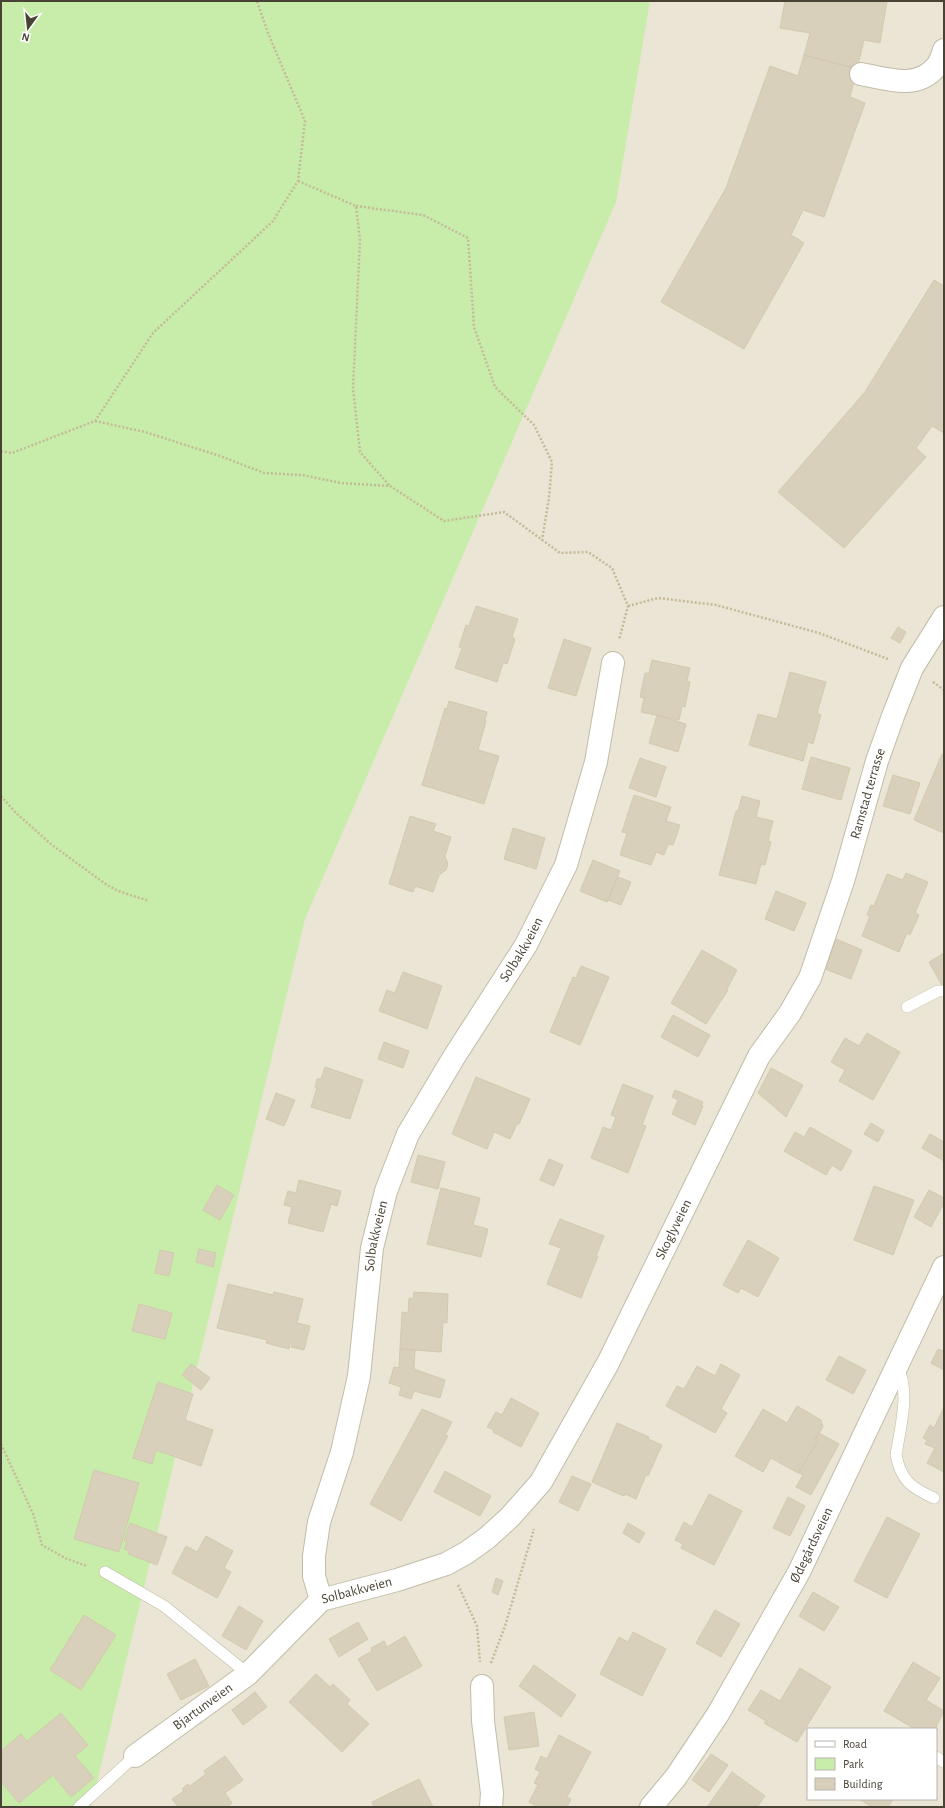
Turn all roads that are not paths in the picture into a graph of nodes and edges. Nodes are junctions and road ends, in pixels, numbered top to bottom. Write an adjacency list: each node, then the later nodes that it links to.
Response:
1 (944, 50): 2 (street)
2 (861, 74)
3 (944, 617): 5 (street, Ramstad terrasse)
4 (613, 663): 13 (street, Solbakkveien)
5 (810, 978): 10 (street, Skoglyveien)
6 (944, 991): 7 (lane)
7 (908, 1007)
8 (944, 1267): 9 (street, Ødegårdsveien)
9 (897, 1366): 11 (lane); 19 (street, Ødegårdsveien)
10 (541, 1482): 13 (street, Solbakkveien)
11 (934, 1498)
12 (105, 1572): 14 (lane)
13 (321, 1600): 14 (street, Bjartunveien)
14 (248, 1674): 16 (street, Bjartunveien)
15 (482, 1686): 18 (street)
16 (135, 1756): 17 (lane, Bjartunveien)
17 (79, 1807)
18 (491, 1807)
19 (652, 1807)

